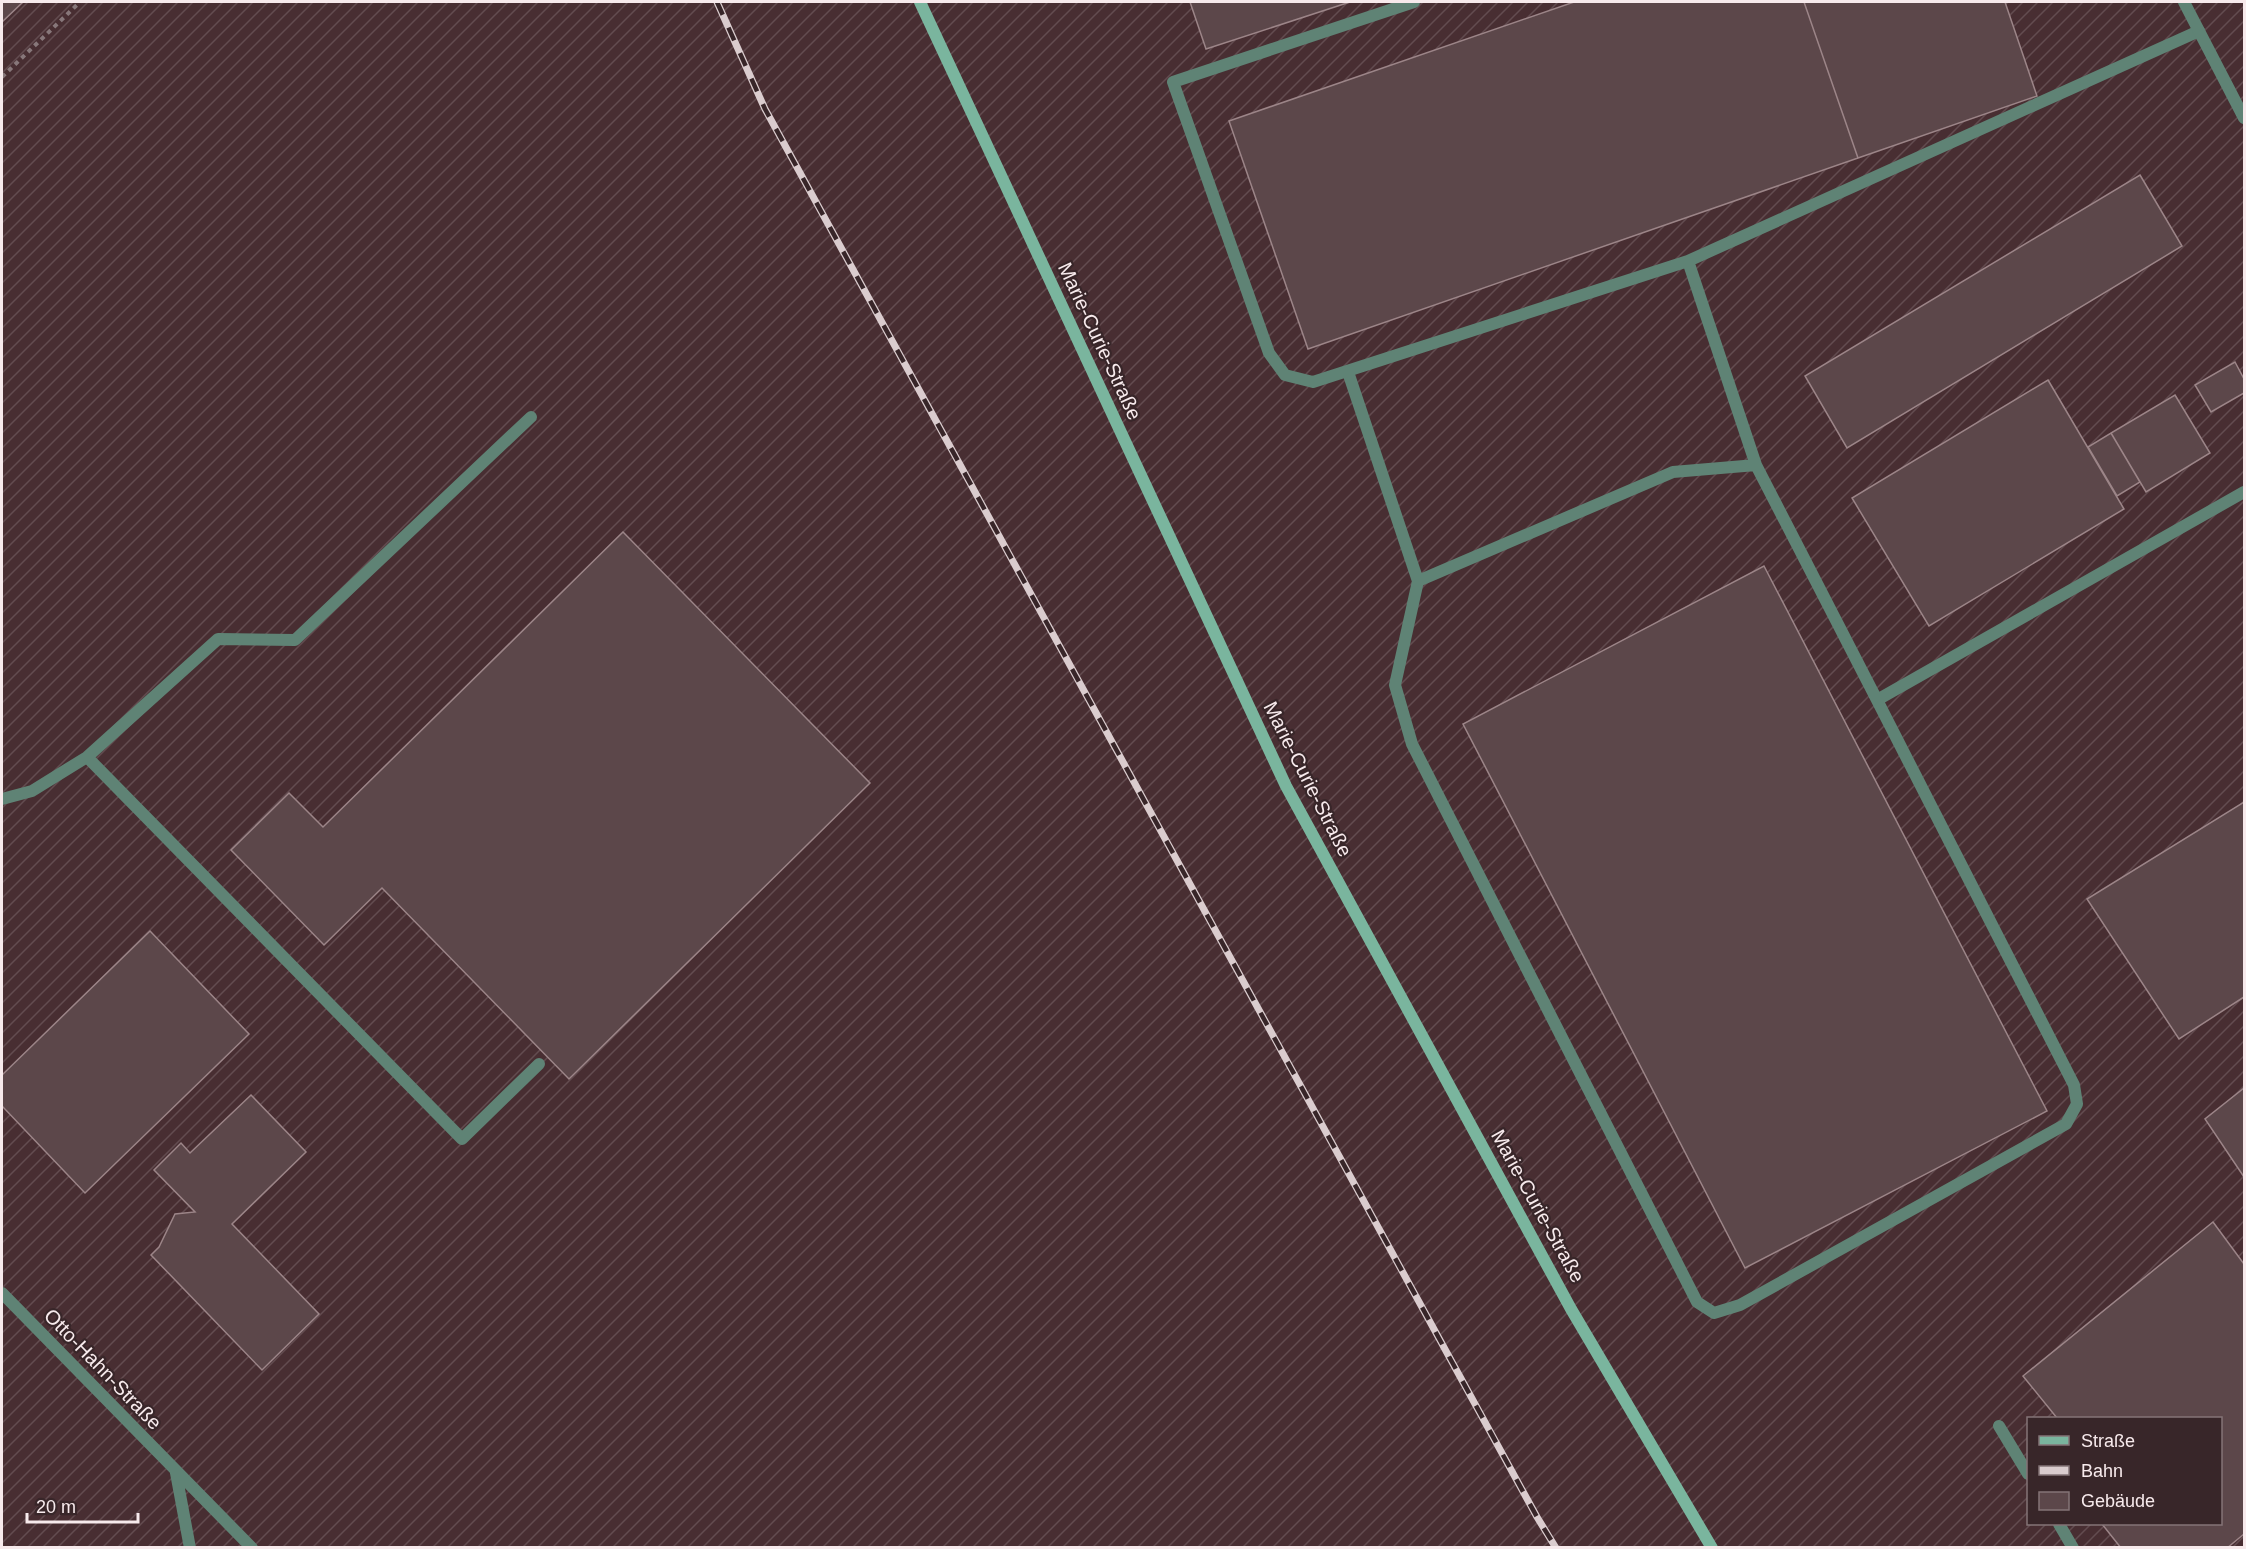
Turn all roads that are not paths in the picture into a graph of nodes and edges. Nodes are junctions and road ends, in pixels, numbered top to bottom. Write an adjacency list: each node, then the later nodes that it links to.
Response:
1 (920, 2): 23 (main road, Marie-Curie-Straße)
2 (1414, 2): 7 (street)
3 (2184, 2): 4 (street)
4 (2199, 32): 5 (street); 6 (street)
5 (2244, 118)
6 (1688, 261): 7 (street); 9 (street)
7 (1348, 372): 11 (street)
8 (531, 417): 13 (street)
9 (1756, 465): 11 (street); 12 (street)
10 (2244, 492): 12 (street)
11 (1418, 581): 12 (street)
12 (1877, 700)
13 (87, 758): 14 (street); 15 (street)
14 (2, 799)
15 (539, 1064)
16 (2, 1293): 19 (street, Otto-Hahn-Straße)
17 (1999, 1426): 18 (street)
18 (2027, 1472)
19 (176, 1473): 21 (street); 22 (street, Otto-Hahn-Straße)
20 (2060, 1525): 24 (street)
21 (190, 1548)
22 (252, 1548)
23 (1712, 1548)
24 (2073, 1548)

